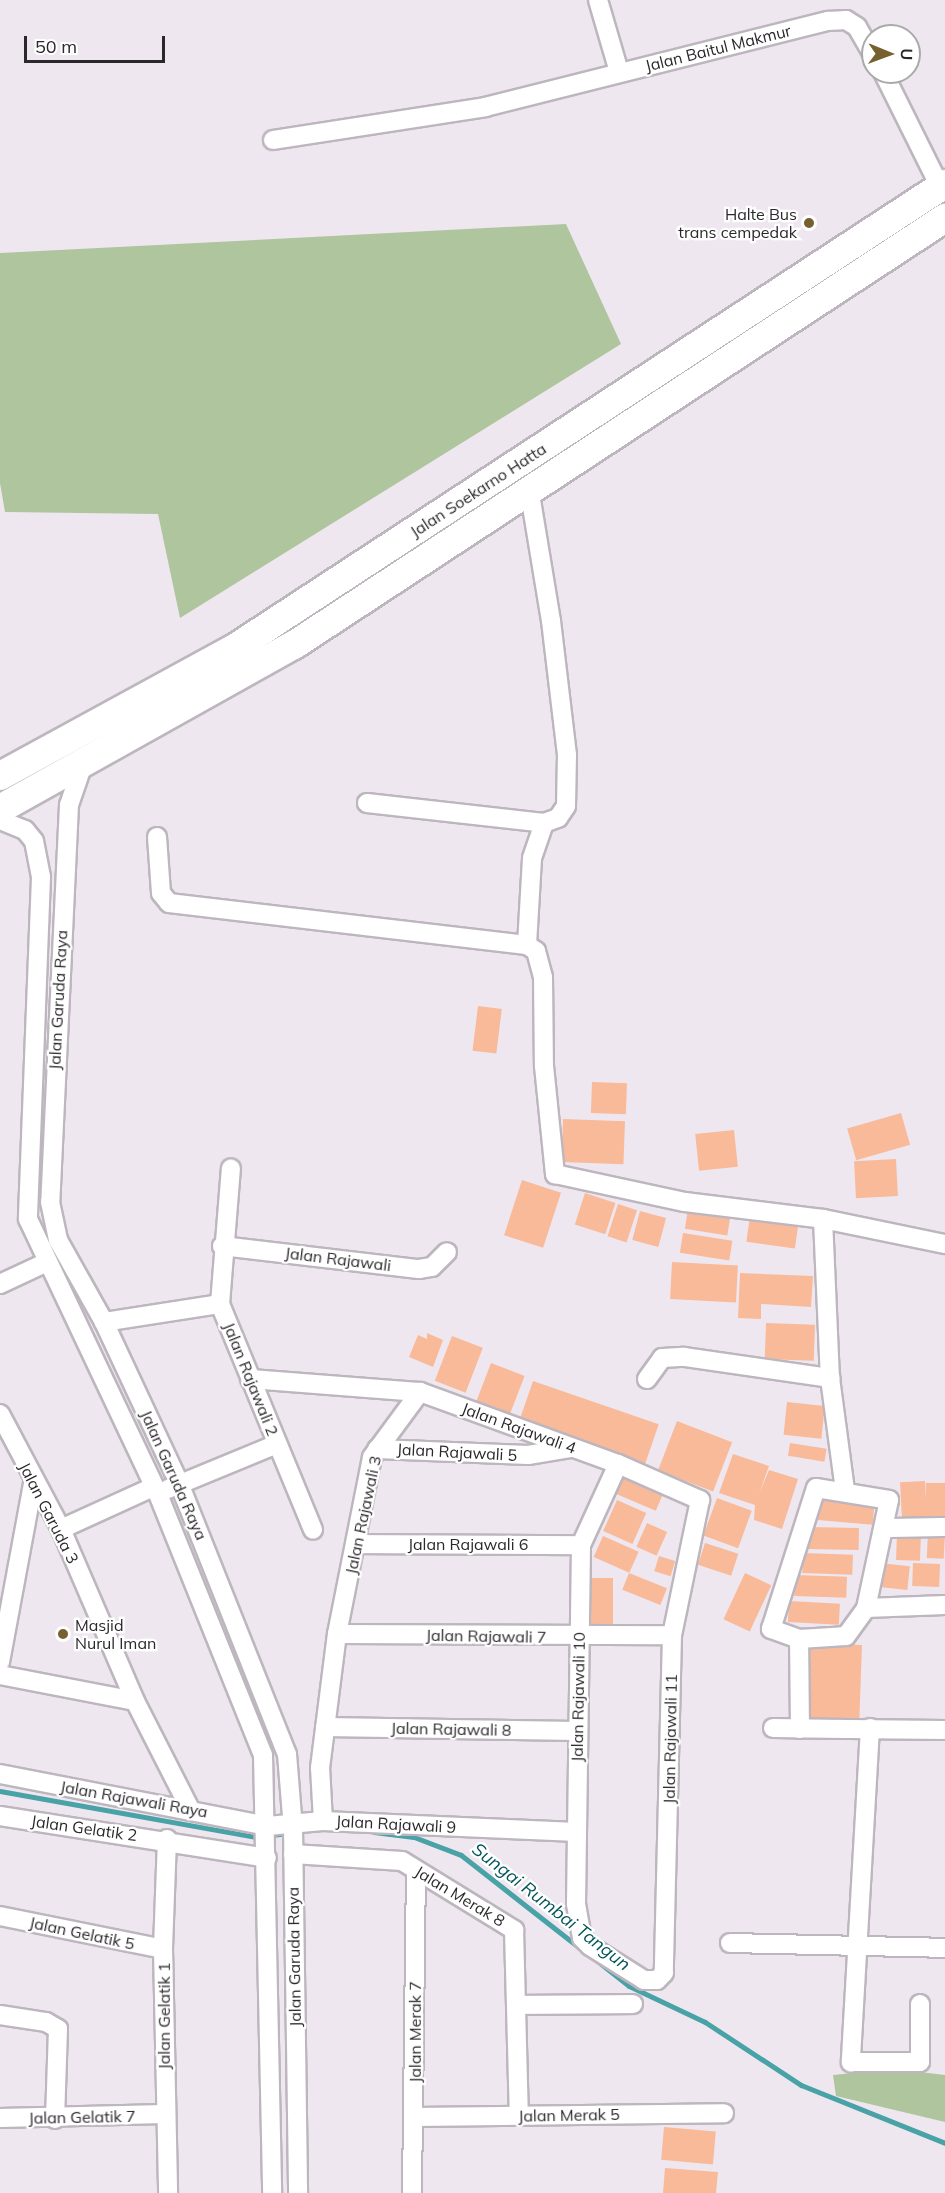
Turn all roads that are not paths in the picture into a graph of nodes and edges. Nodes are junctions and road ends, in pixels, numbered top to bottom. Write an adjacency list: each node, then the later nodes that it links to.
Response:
1 (598, 0): 3 (street)
2 (861, 34): 3 (street, Jalan Baitul Makmur)
3 (619, 72): 5 (street, Jalan Baitul Makmur)
4 (889, 84): 6 (street)
5 (273, 140)
6 (943, 186): 9 (main road, Jalan Soekarno Hatta)
7 (945, 218): 8 (main road, Jalan Soekarno Hatta)
8 (530, 494): 10 (main road, Jalan Soekarno Hatta); 16 (street)
9 (375, 557): 10 (main road); 12 (main road, Jalan Soekarno Hatta)
10 (392, 584): 11 (main road, Jalan Soekarno Hatta)
11 (82, 767): 14 (main road, Jalan Soekarno Hatta); 27 (street, Jalan Garuda Raya)
12 (0, 776)
13 (367, 803): 16 (street)
14 (0, 809)
15 (0, 820): 24 (street, Jalan Garuda Raya)
16 (544, 823): 18 (street)
17 (157, 837): 18 (street)
18 (527, 945): 20 (street)
19 (231, 1168): 22 (street)
20 (823, 1219): 21 (street); 28 (street)
21 (945, 1244)
22 (222, 1245): 23 (street, Jalan Rajawali); 26 (street)
23 (447, 1252)
24 (45, 1263): 25 (street); 41 (street, Jalan Garuda Raya)
25 (0, 1284)
26 (220, 1304): 27 (street, Jalan Rajawali 2); 29 (street, Jalan Rajawali 2)
27 (105, 1322): 39 (street, Jalan Garuda Raya)
28 (830, 1378): 30 (street); 42 (street)
29 (250, 1379): 31 (street); 34 (street, Jalan Rajawali 2)
30 (646, 1379)
31 (420, 1392): 33 (street, Jalan Rajawali 4); 36 (street, Jalan Rajawali 3)
32 (0, 1414): 40 (street, Jalan Garuda 3)
33 (512, 1426): 35 (street, Jalan Rajawali 4); 37 (street)
34 (277, 1444): 39 (street); 46 (street, Jalan Rajawali 2)
35 (573, 1447): 37 (street, Jalan Rajawali 5); 38 (street, Jalan Rajawali 4)
36 (377, 1449): 37 (street, Jalan Rajawali 5); 47 (street, Jalan Rajawali 3)
37 (500, 1454)
38 (618, 1464): 48 (street, Jalan Rajawali 10); 52 (street, Jalan Rajawali 11)
39 (179, 1483): 41 (street); 71 (street, Jalan Garuda Raya)
40 (33, 1484): 45 (street, Jalan Garuda 3); 55 (street)
41 (156, 1490): 45 (street); 68 (street, Jalan Garuda Raya)
42 (845, 1491): 44 (street); 54 (street)
43 (945, 1527): 44 (street)
44 (887, 1528): 50 (street)
45 (61, 1530): 57 (street, Jalan Garuda 3)
46 (314, 1530)
47 (355, 1544): 48 (street, Jalan Rajawali 6); 51 (street, Jalan Rajawali 3)
48 (581, 1545): 53 (street, Jalan Rajawali 10)
49 (945, 1605): 50 (street)
50 (866, 1608): 54 (street)
51 (337, 1634): 53 (street, Jalan Rajawali 7); 58 (street, Jalan Rajawali 3)
52 (672, 1635): 53 (street, Jalan Rajawali 7); 75 (street, Jalan Rajawali 11)
53 (579, 1637): 63 (street, Jalan Rajawali 10)
54 (799, 1639): 61 (street)
55 (0, 1662)
56 (0, 1675): 57 (street)
57 (135, 1701): 65 (street, Jalan Garuda 3)
58 (325, 1727): 63 (street, Jalan Rajawali 8); 67 (street, Jalan Rajawali 3)
59 (773, 1728): 61 (street)
60 (870, 1728): 61 (street); 62 (street); 79 (street)
61 (800, 1729)
62 (945, 1730)
63 (576, 1731): 69 (street, Jalan Rajawali 10)
64 (0, 1774): 65 (street, Jalan Rajawali Raya)
65 (189, 1807): 68 (street, Jalan Rajawali Raya)
66 (0, 1816): 70 (street, Jalan Gelatik 2)
67 (323, 1821): 69 (street, Jalan Rajawali 9); 71 (street, Jalan Rajawali 9)
68 (267, 1826): 71 (street, Jalan Rajawali Raya); 72 (street, Jalan Garuda Raya)
69 (577, 1832): 75 (street, Jalan Rajawali 10)
70 (167, 1839): 72 (street, Jalan Gelatik 2); 78 (street, Jalan Gelatik 1)
71 (293, 1842): 73 (street, Jalan Merak 8); 92 (street, Jalan Garuda Raya)
72 (267, 1852): 91 (street, Jalan Garuda Raya)
73 (416, 1870): 82 (street, Jalan Merak 8); 87 (street, Jalan Merak 7)
74 (0, 1916): 78 (street, Jalan Gelatik 5)
75 (582, 1938)
76 (729, 1943): 79 (street)
77 (945, 1948): 79 (street)
78 (163, 1949): 85 (street, Jalan Gelatik 1)
79 (858, 1949): 81 (street)
80 (633, 2004): 82 (street)
81 (920, 2004)
82 (519, 2006): 86 (street, Jalan Merak 8)
83 (0, 2015): 89 (street)
84 (724, 2113): 86 (street, Jalan Merak 5)
85 (164, 2114): 89 (street, Jalan Gelatik 7); 90 (street, Jalan Gelatik 1)
86 (519, 2115): 87 (street, Jalan Merak 5)
87 (415, 2117): 93 (street, Jalan Merak 7)
88 (0, 2118): 89 (street, Jalan Gelatik 7)
89 (55, 2119)
90 (168, 2193)
91 (272, 2193)
92 (298, 2193)
93 (412, 2193)

